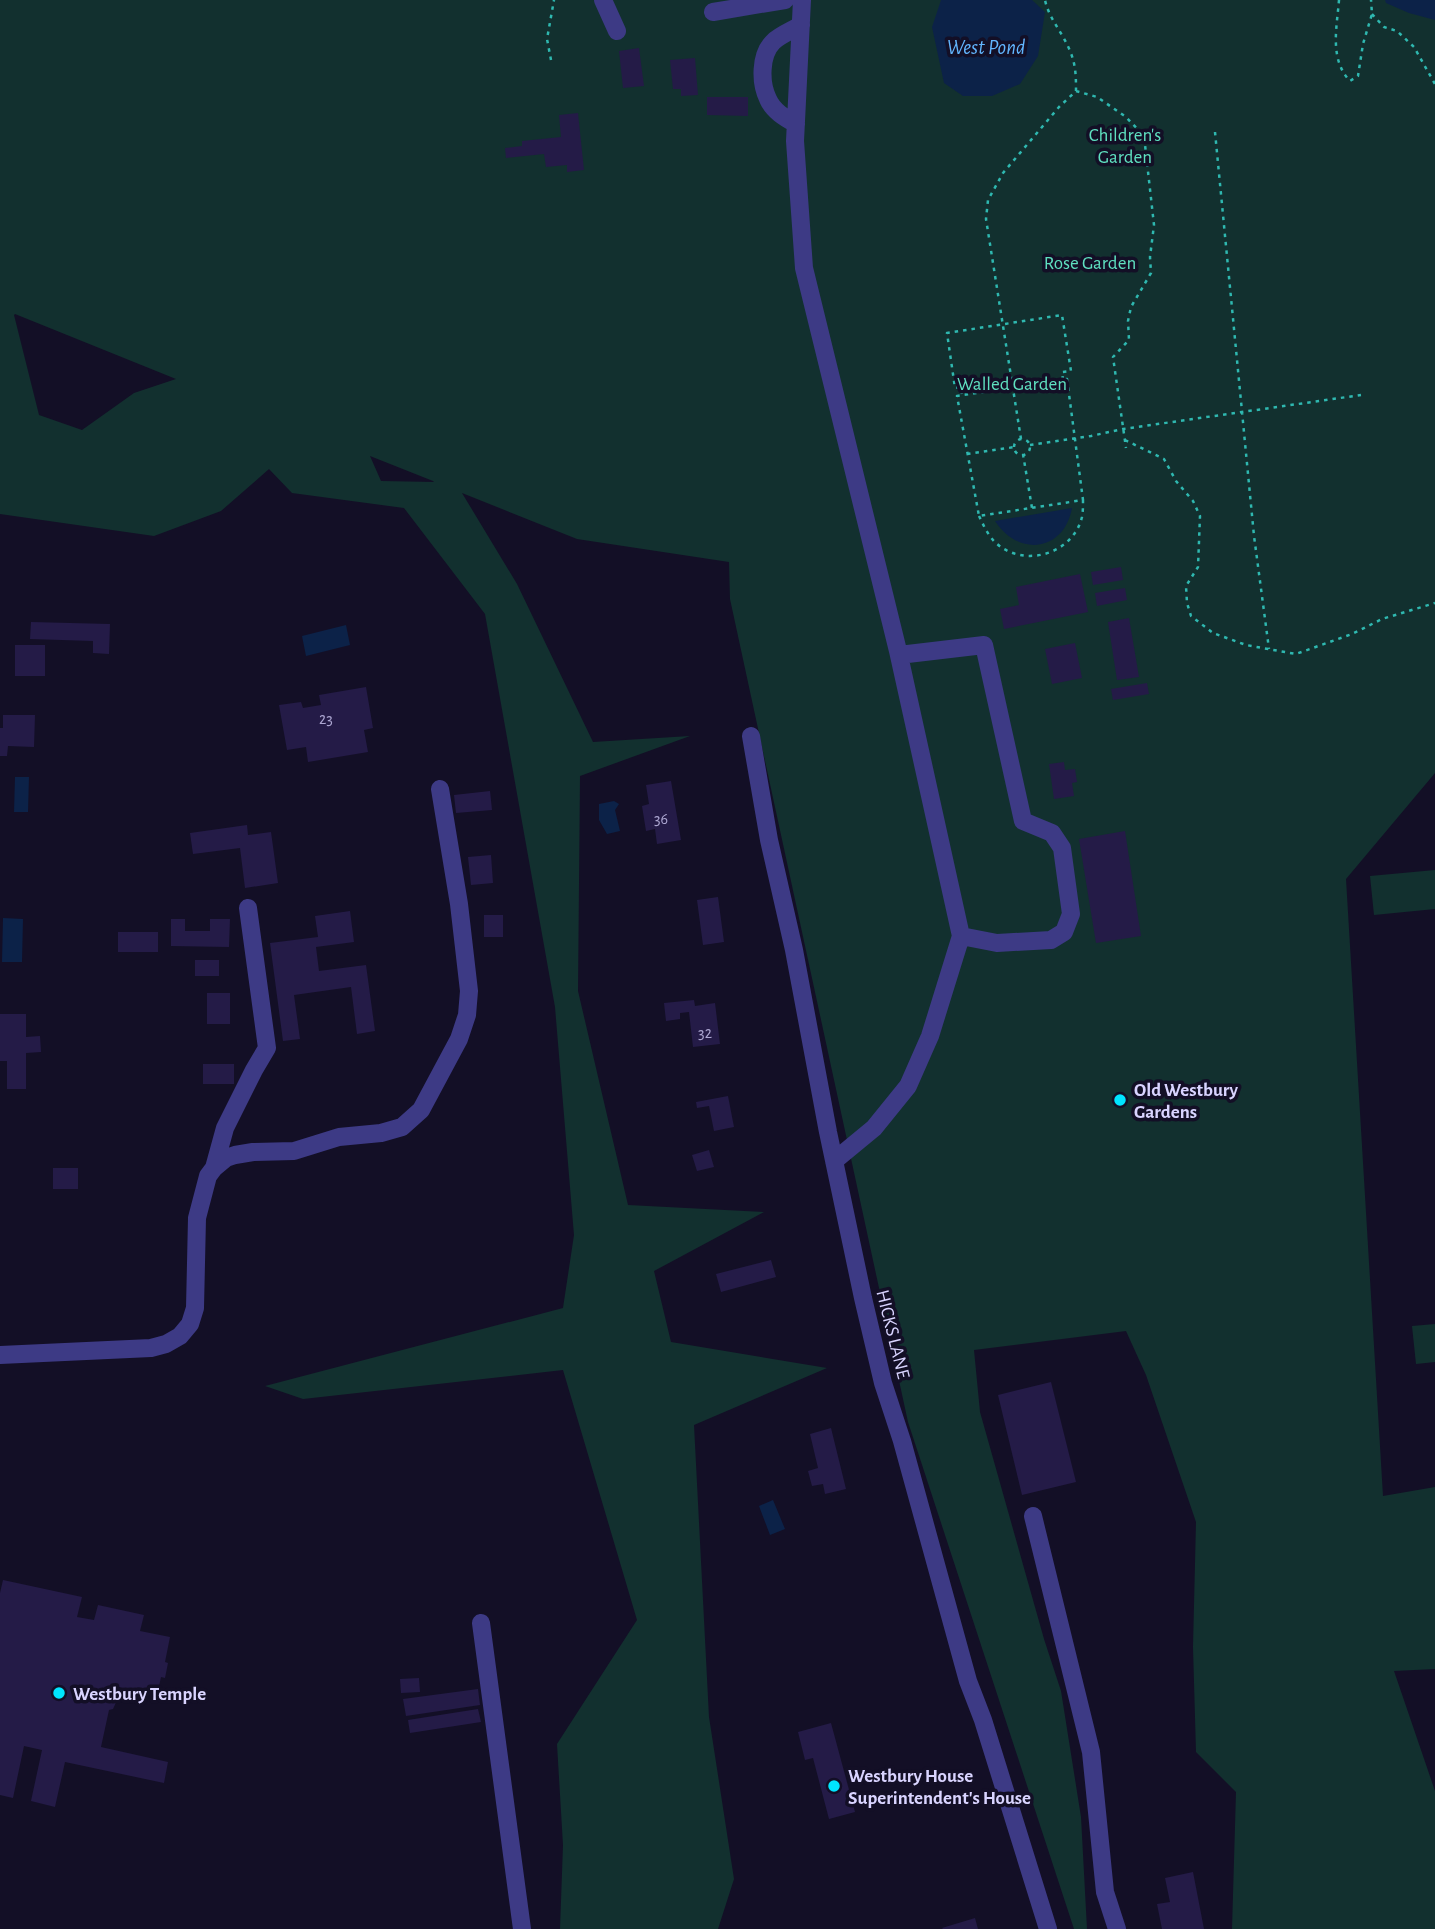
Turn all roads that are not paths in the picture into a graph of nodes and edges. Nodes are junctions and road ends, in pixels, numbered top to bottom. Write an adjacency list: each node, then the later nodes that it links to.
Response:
1 (603, 0): 6 (street)
2 (785, 0): 4 (street)
3 (803, 0): 5 (street)
4 (713, 12)
5 (801, 24): 7 (street); 7 (street)
6 (617, 31)
7 (796, 124): 8 (street)
8 (899, 655): 12 (street); 12 (street)
9 (751, 736): 13 (street, HICKS LANE)
10 (440, 789): 14 (street)
11 (248, 908): 14 (street)
12 (961, 936): 13 (street)
13 (834, 1161): 19 (street, HICKS LANE)
14 (214, 1168): 15 (street)
15 (0, 1355)
16 (1033, 1516): 20 (street)
17 (481, 1623): 18 (street)
18 (522, 1929)
19 (1048, 1929)
20 (1116, 1929)

